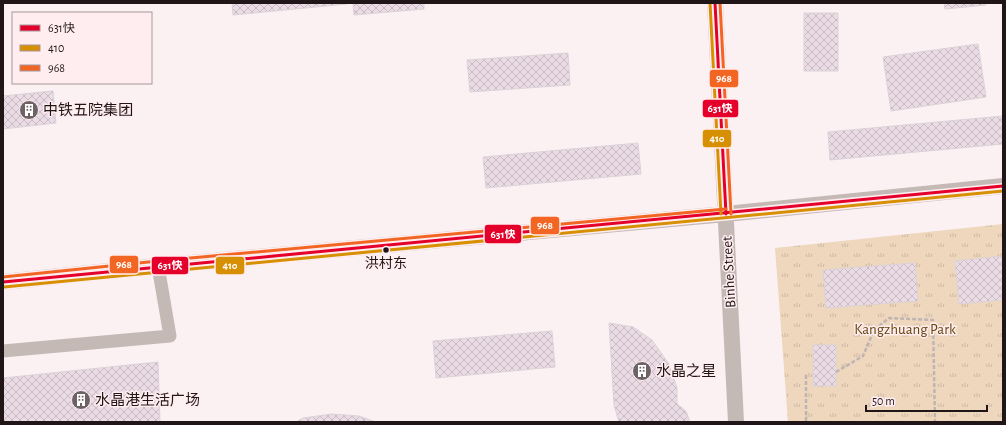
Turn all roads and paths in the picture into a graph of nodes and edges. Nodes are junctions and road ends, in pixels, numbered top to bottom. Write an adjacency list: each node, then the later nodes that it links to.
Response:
1 (715, 3): 3 (street, Binhe Street)
2 (1003, 186): 3 (street)
3 (726, 214): 4 (street); 9 (street, Binhe Street)
4 (158, 266): 5 (street); 6 (street)
5 (3, 282)
6 (3, 351)
7 (836, 372): 11 (path)
8 (806, 375): 10 (path)
9 (736, 422)
10 (806, 422)
11 (935, 422)

